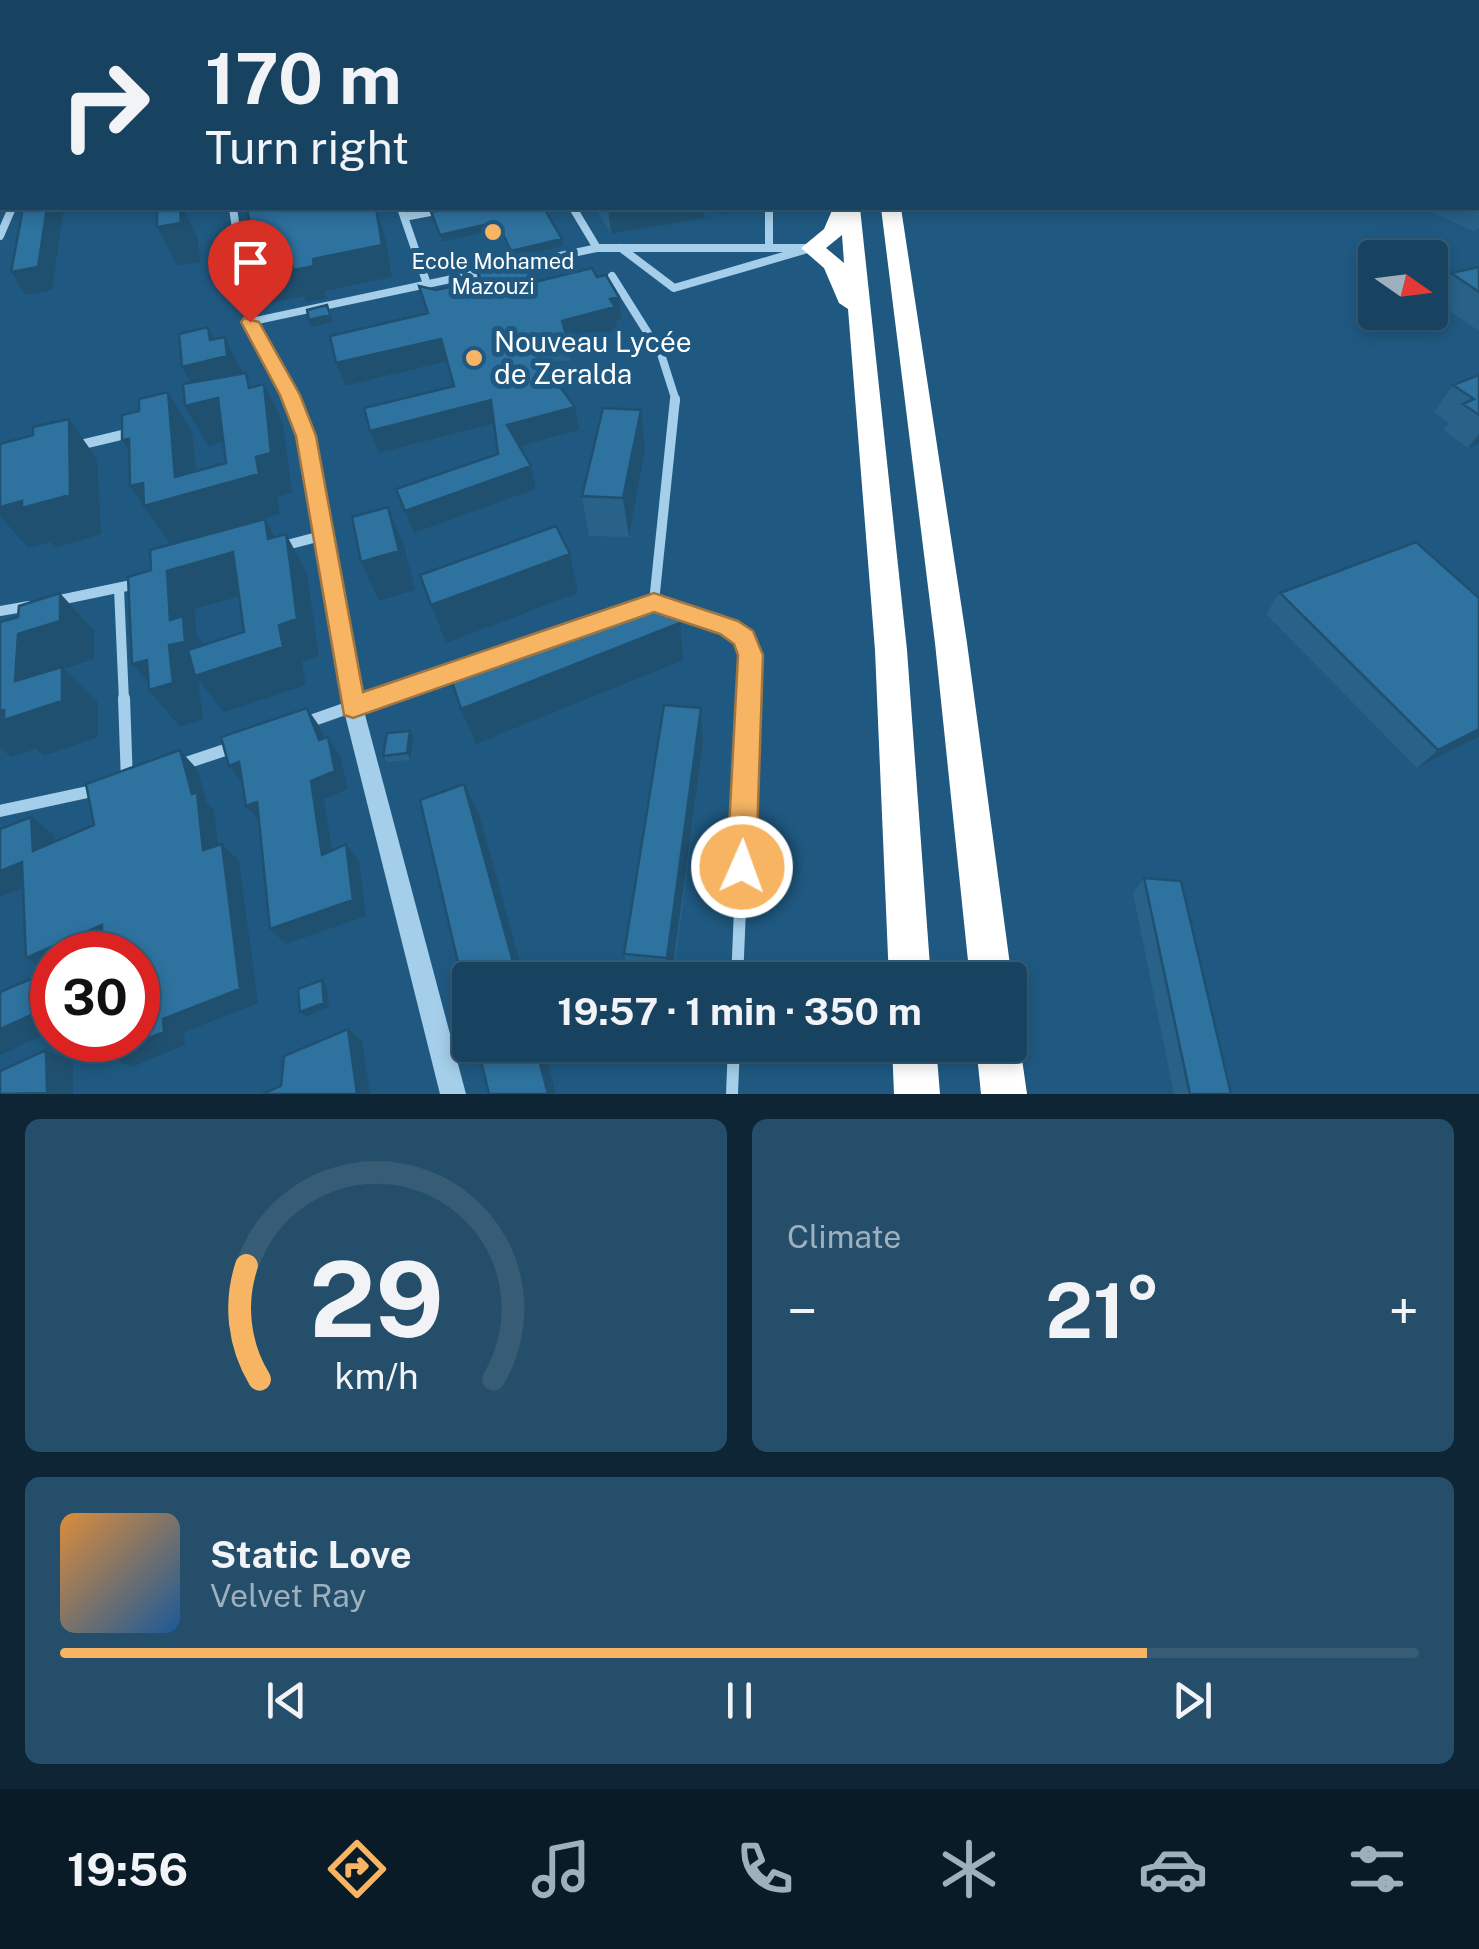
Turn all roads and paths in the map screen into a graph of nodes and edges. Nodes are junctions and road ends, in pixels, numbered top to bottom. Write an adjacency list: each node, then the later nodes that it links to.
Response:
1 (234, 210): 16 (street)
2 (574, 210): 11 (street)
3 (769, 210): 10 (street)
4 (845, 210): 13 (highway)
5 (846, 210): 17 (highway)
6 (891, 210): 35 (highway)
7 (403, 212): 15 (street)
8 (4, 221): 9 (street)
9 (0, 236)
10 (769, 246): 12 (street); 13 (street)
11 (596, 248): 12 (street); 15 (street)
12 (621, 248): 13 (street)
13 (812, 248): 17 (highway)
14 (612, 276): 24 (street)
15 (428, 284): 16 (street)
16 (250, 322): 20 (street)
17 (862, 328): 34 (highway)
18 (140, 431): 19 (street)
19 (84, 444)
20 (326, 534): 21 (street); 26 (street)
21 (262, 551)
22 (155, 580): 23 (street)
23 (119, 589): 25 (street); 31 (street)
24 (654, 602): 26 (street); 33 (street)
25 (0, 611)
26 (353, 707): 27 (street); 39 (street)
27 (296, 726)
28 (259, 738): 29 (street)
29 (165, 770)
30 (146, 776): 31 (street)
31 (127, 783): 32 (street)
32 (0, 812)
33 (738, 962)
34 (909, 962)
35 (988, 962)
36 (733, 1062): 40 (street)
37 (915, 1062): 41 (highway)
38 (1000, 1062): 42 (highway)
39 (453, 1094)
40 (732, 1094)
41 (917, 1094)
42 (1004, 1094)

